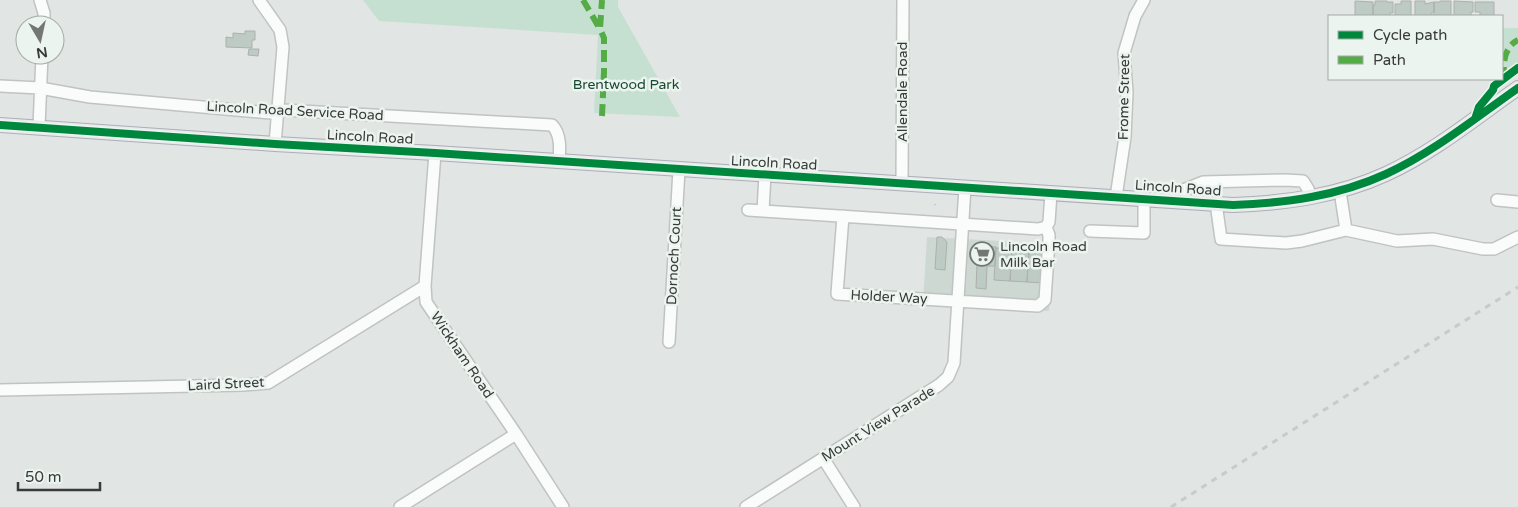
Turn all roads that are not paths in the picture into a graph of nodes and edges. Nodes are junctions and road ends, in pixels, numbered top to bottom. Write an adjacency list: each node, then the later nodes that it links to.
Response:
1 (40, 0): 5 (street)
2 (259, 0): 10 (street)
3 (902, 0): 18 (street, Allendale Road)
4 (1144, 0): 22 (street, Frome Street)
5 (44, 15)
6 (41, 65): 8 (street)
7 (0, 86): 8 (street, Lincoln Road Service Road)
8 (40, 88): 10 (street, Lincoln Road Service Road); 12 (street)
9 (1518, 88): 20 (main road, Lincoln Road)
10 (277, 112): 13 (street); 15 (street, Lincoln Road Service Road)
11 (0, 125): 12 (main road, Lincoln Road)
12 (39, 127): 13 (main road, Lincoln Road)
13 (275, 144): 14 (main road, Lincoln Road)
14 (435, 153): 15 (main road, Lincoln Road); 37 (street, Wickham Road)
15 (559, 161): 16 (main road, Lincoln Road)
16 (679, 170): 17 (main road, Lincoln Road); 39 (street, Dornoch Court)
17 (766, 174): 18 (main road, Lincoln Road); 30 (street)
18 (902, 183): 19 (main road, Lincoln Road)
19 (965, 187): 21 (main road, Lincoln Road); 32 (street, Mount View Parade)
20 (1340, 190): 23 (main road, Lincoln Road); 34 (street)
21 (1051, 193): 22 (main road, Lincoln Road); 33 (street)
22 (1116, 197): 24 (main road, Lincoln Road)
23 (1311, 197): 25 (street); 28 (main road, Lincoln Road)
24 (1144, 199): 25 (main road, Lincoln Road); 35 (street)
25 (1171, 200): 28 (main road, Lincoln Road)
26 (1497, 200): 27 (street)
27 (1518, 202)
28 (1216, 204): 34 (street)
29 (748, 210): 30 (street)
30 (764, 211): 31 (street)
31 (843, 216): 32 (street); 38 (street, Holder Way)
32 (962, 224): 33 (street); 38 (street, Mount View Parade)
33 (1046, 227): 38 (street)
34 (1346, 230): 36 (street)
35 (1090, 231)
36 (1518, 237)
37 (425, 286): 40 (street, Laird Street); 41 (street, Wickham Road)
38 (958, 301): 42 (street, Mount View Parade)
39 (669, 342)
40 (0, 390)
41 (516, 434): 43 (street); 44 (street, Wickham Road)
42 (823, 458): 45 (street, Mount View Parade); 46 (street)
43 (400, 507)
44 (563, 507)
45 (746, 507)
46 (854, 507)

